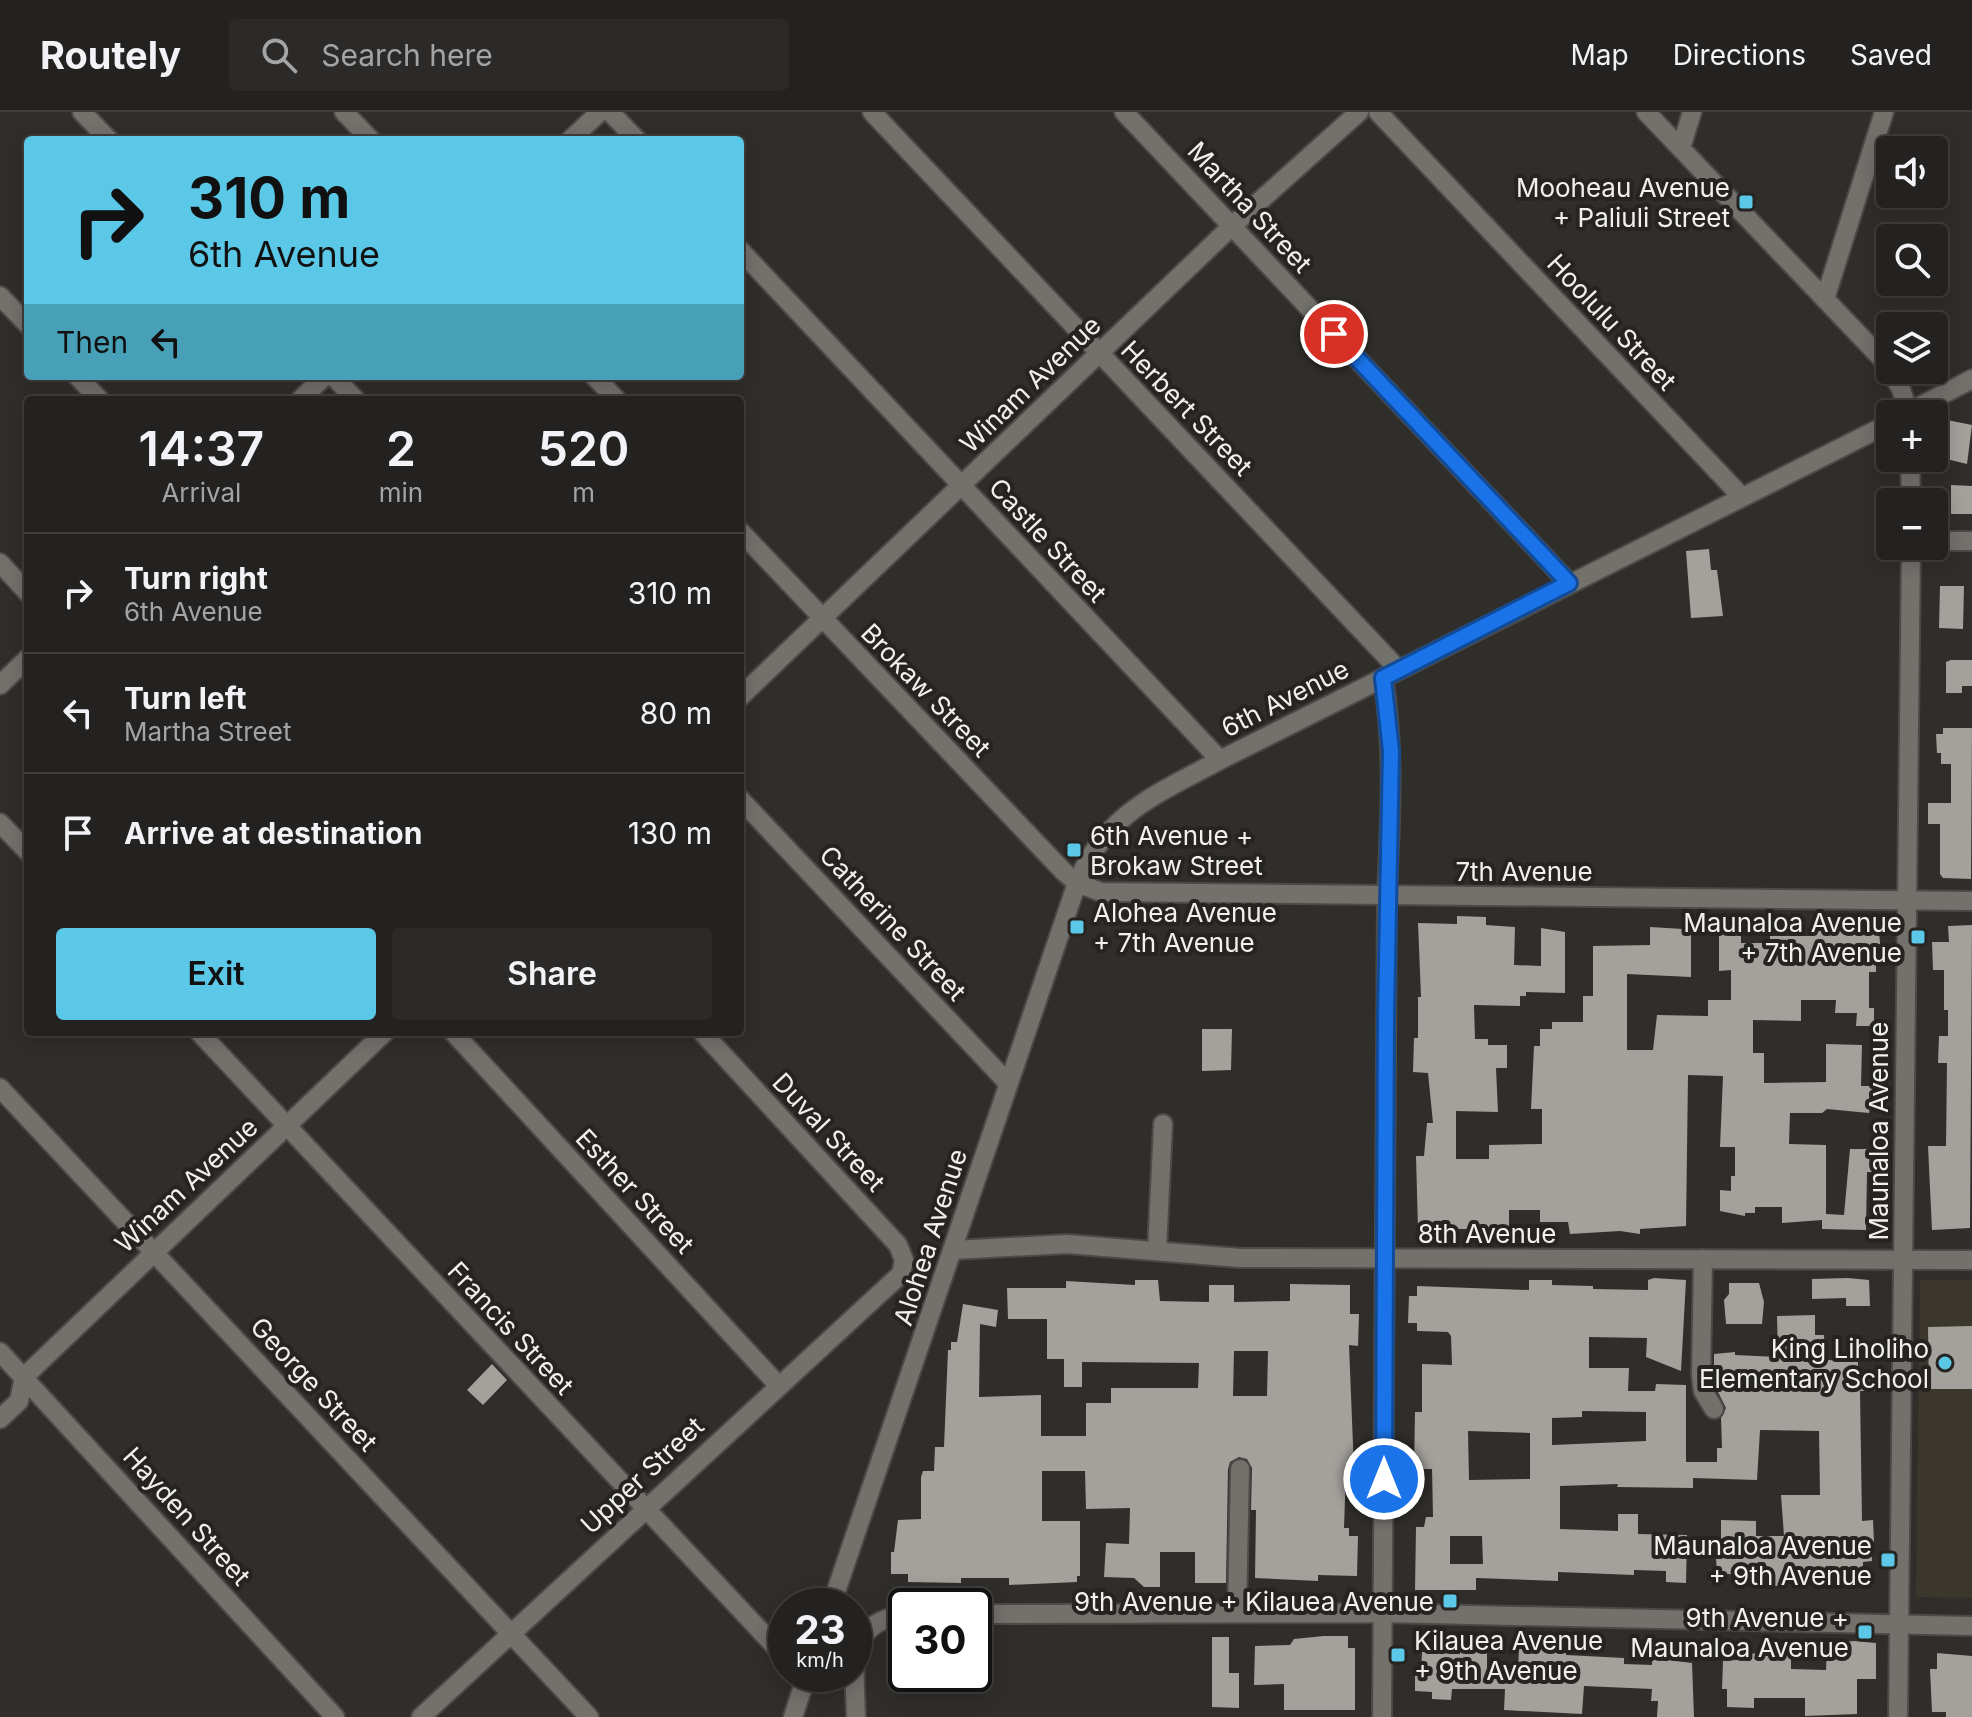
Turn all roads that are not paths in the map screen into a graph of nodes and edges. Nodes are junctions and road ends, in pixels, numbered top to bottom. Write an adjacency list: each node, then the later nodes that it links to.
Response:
1 (82, 112): 12 (street)
2 (344, 112): 13 (street)
3 (600, 112): 14 (street)
4 (610, 112): 15 (street)
5 (872, 112): 22 (street, Herbert Street)
6 (1124, 112): 17 (street, Martha Street)
7 (1359, 112): 17 (street, Winam Avenue)
8 (1378, 112): 36 (street, Hoolulu Street)
9 (1646, 112): 16 (street)
10 (1692, 112): 16 (street)
11 (1884, 112): 20 (street)
12 (105, 136)
13 (367, 136)
14 (574, 136)
15 (633, 136)
16 (1681, 148): 20 (street)
17 (1232, 226): 22 (street, Winam Avenue); 42 (street, Martha Street)
18 (744, 254): 35 (street, Castle Street)
19 (0, 296): 21 (street)
20 (1825, 299): 32 (street)
21 (24, 321)
22 (1099, 354): 35 (street, Winam Avenue); 46 (street, Herbert Street)
23 (1972, 379): 33 (street)
24 (81, 380): 28 (street)
25 (321, 380): 29 (street)
26 (337, 380): 30 (street)
27 (598, 380): 31 (street)
28 (96, 396)
29 (304, 396)
30 (352, 396)
31 (613, 396)
32 (1904, 400)
33 (1932, 400)
34 (1876, 430): 36 (street, 6th Avenue)
35 (961, 486): 44 (street, Winam Avenue); 49 (street, Castle Street)
36 (1742, 497): 42 (street, 6th Avenue)
37 (744, 535): 44 (street, Brokaw Street)
38 (1948, 541): 39 (street)
39 (1972, 541)
40 (1911, 560): 55 (street, Maunaloa Avenue)
41 (0, 563): 43 (street)
42 (1569, 583): 46 (street, 6th Avenue)
43 (24, 589)
44 (822, 619): 48 (street, Winam Avenue); 53 (street, Brokaw Street)
45 (24, 662): 47 (street)
46 (1391, 674): 49 (street, 6th Avenue); 54 (street)
47 (0, 685)
48 (744, 693)
49 (1220, 760): 53 (street, 6th Avenue)
50 (744, 803): 61 (street, Catherine Street)
51 (0, 823): 52 (street)
52 (24, 848)
53 (1077, 883): 54 (street, 7th Avenue); 61 (street, Alohea Avenue)
54 (1387, 895): 55 (street, 7th Avenue); 68 (street)
55 (1906, 900): 56 (street, 7th Avenue); 70 (street, Maunaloa Avenue)
56 (1972, 901)
57 (203, 1036): 64 (street, Francis Street)
58 (381, 1036): 64 (street, Winam Avenue)
59 (457, 1036): 75 (street, Esther Street)
60 (706, 1036): 72 (street, Duval Street)
61 (1007, 1082): 66 (street, Alohea Avenue)
62 (0, 1088): 65 (street, George Street)
63 (1163, 1124): 67 (street)
64 (287, 1125): 65 (street, Winam Avenue); 79 (street, Francis Street)
65 (154, 1250): 74 (street, Winam Avenue); 87 (street, George Street)
66 (954, 1250): 67 (street, 8th Avenue); 80 (street, Alohea Avenue)
67 (1157, 1250): 68 (street, 8th Avenue)
68 (1383, 1258): 69 (street, 8th Avenue); 82 (street)
69 (1703, 1259): 70 (street, 8th Avenue); 76 (street)
70 (1903, 1259): 71 (street, 8th Avenue); 85 (street, Maunaloa Avenue)
71 (1972, 1260)
72 (901, 1274): 75 (street, Upper Street)
73 (0, 1352): 74 (street, Hayden Street)
74 (24, 1377): 77 (street); 90 (street, Hayden Street)
75 (778, 1385): 79 (street, Upper Street)
76 (1714, 1409)
77 (0, 1419)
78 (1240, 1469): 81 (street)
79 (644, 1509): 87 (street, Upper Street); 88 (street, Francis Street)
80 (837, 1588)
81 (1237, 1612): 82 (street); 83 (street)
82 (1384, 1613): 85 (street); 95 (street)
83 (992, 1614)
84 (888, 1618): 94 (street)
85 (1899, 1625): 86 (street); 96 (street, Maunaloa Avenue)
86 (1972, 1626)
87 (510, 1633): 91 (street, Upper Street); 92 (street, George Street)
88 (768, 1639)
89 (800, 1692): 93 (street)
90 (335, 1717)
91 (421, 1717)
92 (589, 1717)
93 (793, 1717)
94 (856, 1717)
95 (1382, 1717)
96 (1898, 1717)

